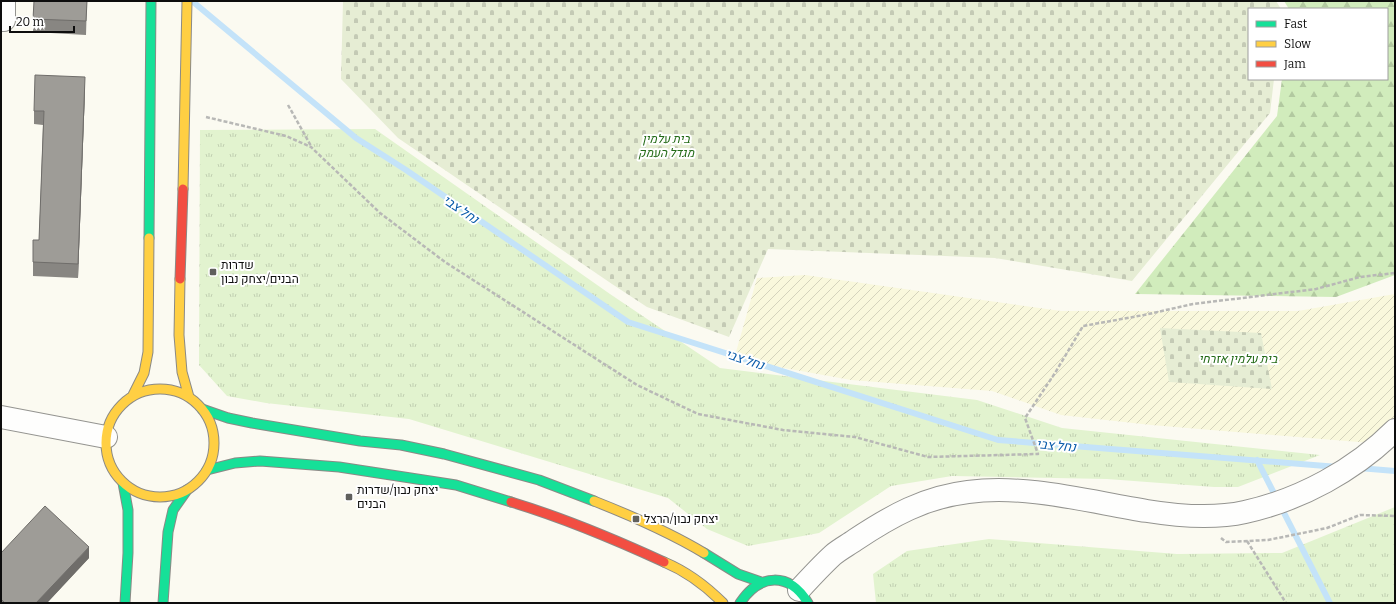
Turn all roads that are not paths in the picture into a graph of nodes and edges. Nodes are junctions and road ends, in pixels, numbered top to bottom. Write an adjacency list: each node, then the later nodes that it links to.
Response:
1 (4, 1): 4 (street)
2 (151, 1): 5 (main road)
3 (187, 1): 6 (main road)
4 (1, 19)
5 (133, 395): 6 (main road); 10 (main road)
6 (189, 397): 7 (main road)
7 (202, 409): 11 (main road); 14 (main road)
8 (1, 417): 10 (street)
9 (1395, 430): 15 (street)
10 (106, 437): 12 (main road)
11 (207, 470): 13 (main road); 18 (main road)
12 (123, 483): 13 (main road); 16 (main road)
13 (186, 490): 17 (main road)
14 (761, 582): 15 (main road); 19 (main road)
15 (803, 596)
16 (125, 603)
17 (163, 603)
18 (723, 603)
19 (740, 603)

